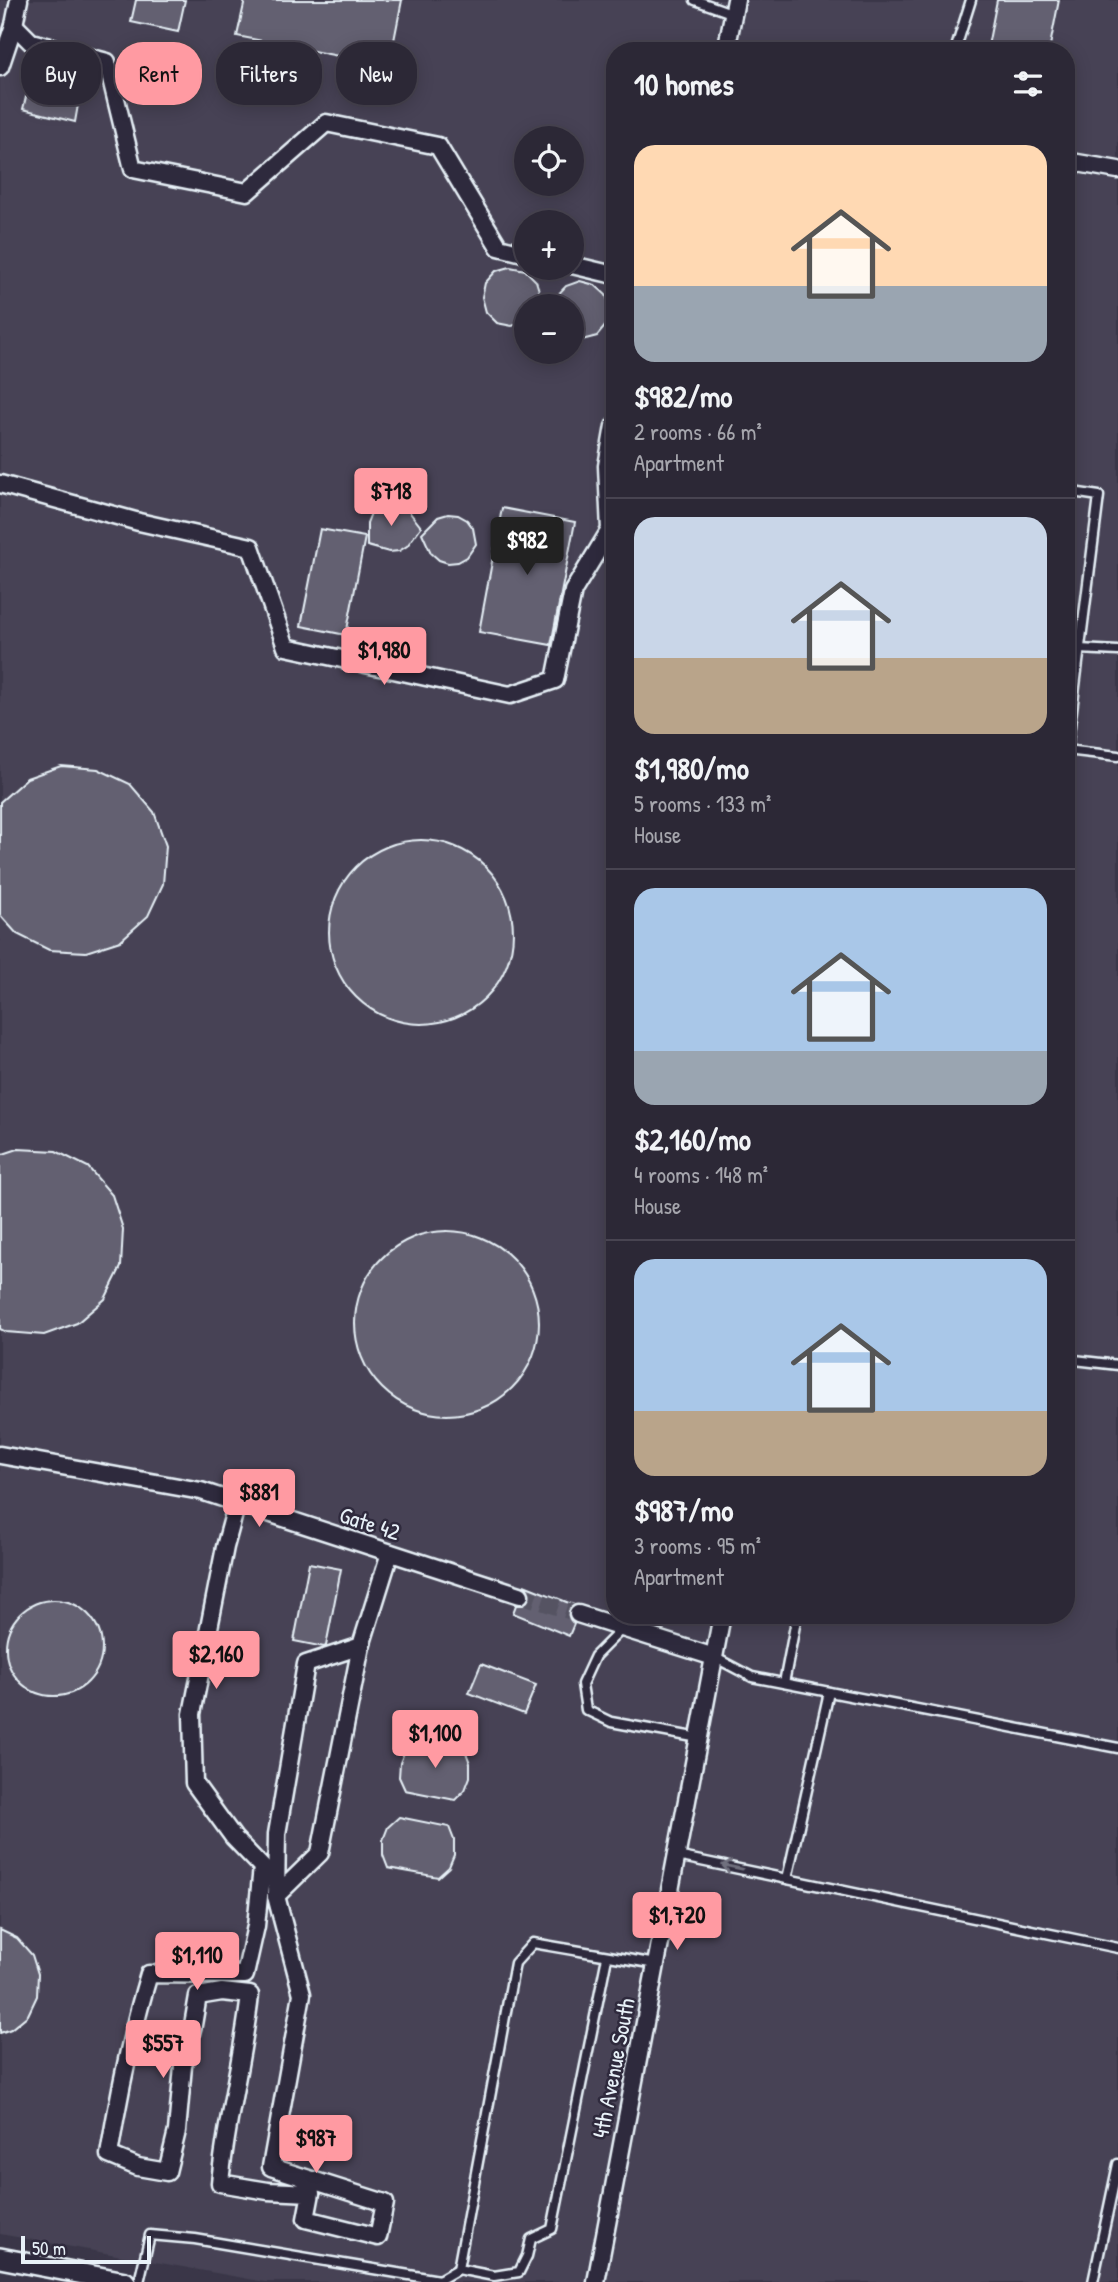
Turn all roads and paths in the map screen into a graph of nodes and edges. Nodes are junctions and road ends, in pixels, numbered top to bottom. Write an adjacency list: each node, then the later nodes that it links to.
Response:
1 (19, 0): 5 (street)
2 (695, 0): 4 (lane)
3 (971, 0): 7 (lane)
4 (735, 7): 6 (street)
5 (14, 25): 8 (street); 11 (street)
6 (728, 42)
7 (957, 42)
8 (0, 67)
9 (1075, 163): 10 (street)
10 (1118, 170)
11 (514, 251)
12 (584, 268): 13 (street)
13 (606, 273)
14 (0, 484): 16 (street)
15 (1075, 492): 17 (lane)
16 (606, 537)
17 (1079, 649): 18 (lane); 19 (lane)
18 (1118, 651)
19 (1075, 680)
20 (1075, 751): 21 (lane)
21 (1118, 756)
22 (1075, 1360): 23 (lane)
23 (1118, 1365)
24 (0, 1455): 25 (street, Gate 42)
25 (237, 1503): 26 (street, Gate 42); 42 (street)
26 (390, 1553): 27 (street, Gate 42); 34 (street)
27 (520, 1595)
28 (578, 1614): 29 (street)
29 (606, 1623)
30 (610, 1624): 33 (street)
31 (720, 1624): 35 (street, 4th Avenue South)
32 (795, 1624): 36 (lane)
33 (623, 1628): 35 (street); 38 (lane)
34 (361, 1646): 42 (street); 42 (street)
35 (714, 1657): 36 (lane); 38 (street, 4th Avenue South)
36 (784, 1683): 37 (lane)
37 (829, 1692): 39 (lane); 41 (lane)
38 (699, 1738): 40 (street, 4th Avenue South)
39 (1118, 1748)
40 (677, 1856): 41 (lane, one-way to 40); 45 (street, 4th Avenue South)
41 (788, 1879): 43 (lane)
42 (276, 1896)
43 (1118, 1948)
44 (607, 1957): 45 (lane); 48 (lane); 48 (lane)
45 (656, 1964): 52 (street, 4th Avenue South)
46 (1118, 2164): 53 (lane)
47 (0, 2258): 49 (street)
48 (458, 2269): 51 (lane)
49 (50, 2275): 50 (street)
50 (125, 2282)
51 (139, 2282)
52 (596, 2282)
53 (1093, 2282)

